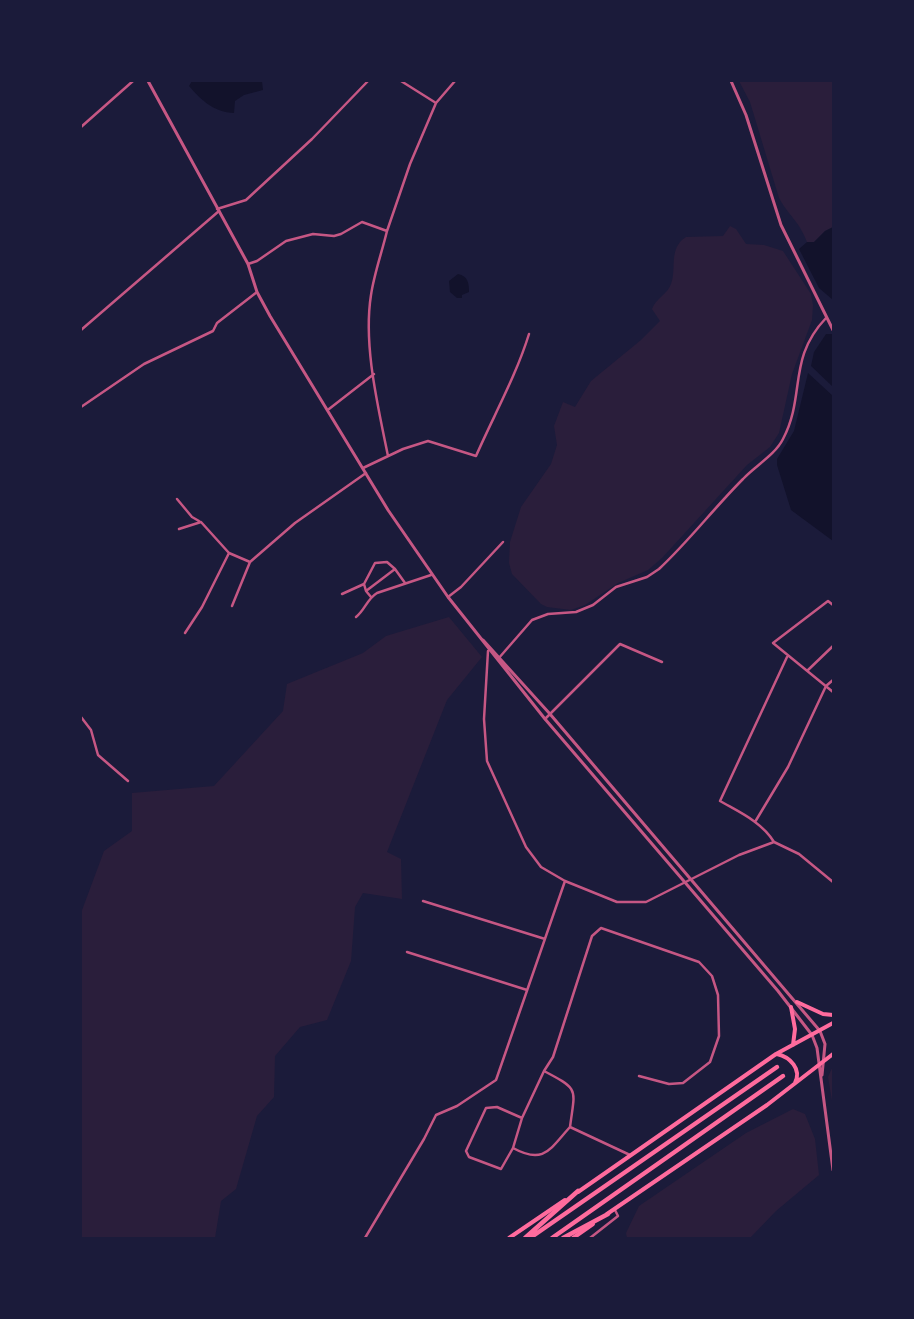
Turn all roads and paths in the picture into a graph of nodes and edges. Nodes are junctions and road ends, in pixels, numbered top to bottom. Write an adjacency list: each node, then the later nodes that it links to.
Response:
1 (133, 81): 8 (street)
2 (148, 81): 9 (street)
3 (368, 81): 9 (street)
4 (401, 81): 7 (street)
5 (455, 81): 7 (street)
6 (730, 81): 13 (street)
7 (436, 103): 10 (street)
8 (81, 127)
9 (218, 210): 11 (street); 14 (street)
10 (388, 231): 11 (street); 17 (street)
11 (248, 264): 12 (street)
12 (258, 292): 18 (street); 19 (street)
13 (826, 318): 15 (street); 45 (street)
14 (81, 330)
15 (833, 330)
16 (529, 334): 20 (street)
17 (374, 374): 19 (street); 20 (street)
18 (81, 407)
19 (329, 409): 21 (street)
20 (388, 456): 21 (street)
21 (363, 468): 22 (street)
22 (366, 473): 28 (street); 30 (street)
23 (177, 499): 24 (street)
24 (201, 522): 25 (street); 27 (street)
25 (180, 529)
26 (503, 542): 36 (street)
27 (229, 553): 28 (street); 40 (street)
28 (250, 562): 38 (street)
29 (395, 569): 31 (street); 32 (street); 33 (street)
30 (432, 575): 31 (street); 36 (street)
31 (405, 583): 35 (street)
32 (364, 584): 33 (street); 34 (street)
33 (366, 591): 35 (street)
34 (342, 594)
35 (371, 597): 39 (street)
36 (448, 597): 41 (street)
37 (833, 605): 44 (street)
38 (232, 606)
39 (356, 617)
40 (185, 633)
41 (475, 633): 43 (street); 45 (street)
42 (833, 646): 47 (street)
43 (488, 650): 45 (street); 58 (street)
44 (787, 657): 47 (street); 55 (street)
45 (498, 658): 51 (street); 53 (street)
46 (662, 662): 51 (street)
47 (807, 671): 49 (street)
48 (833, 680): 49 (street)
49 (826, 686): 50 (street); 55 (street)
50 (833, 692)
51 (550, 714): 53 (street); 57 (street)
52 (81, 717): 54 (street)
53 (545, 719): 59 (street)
54 (128, 781)
55 (755, 822): 56 (street)
56 (774, 842): 57 (street); 60 (street)
57 (690, 878): 59 (street); 65 (street)
58 (565, 881): 59 (street); 62 (street)
59 (684, 881): 66 (street)
60 (833, 882)
61 (423, 901): 62 (street)
62 (545, 939): 64 (street)
63 (408, 952): 64 (street)
64 (528, 990): 90 (street)
65 (796, 1002): 67 (main road); 69 (street)
66 (791, 1007): 70 (street); 71 (main road)
67 (833, 1015)
68 (833, 1023): 69 (main road)
69 (820, 1031): 70 (main road); 74 (street)
70 (812, 1035): 71 (main road); 75 (street)
71 (793, 1045): 72 (main road)
72 (776, 1054): 81 (main road); 85 (main road)
73 (833, 1054): 74 (main road)
74 (824, 1061): 75 (main road); 80 (street)
75 (819, 1065): 80 (street); 81 (main road)
76 (777, 1067): 93 (highway)
77 (544, 1071): 78 (street); 82 (street); 83 (street)
78 (639, 1076)
79 (783, 1076): 94 (highway)
80 (821, 1080): 86 (street)
81 (794, 1085): 88 (main road)
82 (522, 1118): 84 (street); 84 (street)
83 (570, 1128): 84 (street); 85 (street)
84 (513, 1148)
85 (631, 1156): 87 (main road)
86 (833, 1170)
87 (578, 1191): 91 (main road); 92 (highway)
88 (615, 1210): 89 (main road); 97 (street)
89 (608, 1214): 95 (highway); 96 (main road)
90 (365, 1238)
91 (509, 1238)
92 (525, 1238)
93 (530, 1238)
94 (552, 1238)
95 (563, 1238)
96 (573, 1238)
97 (590, 1238)

